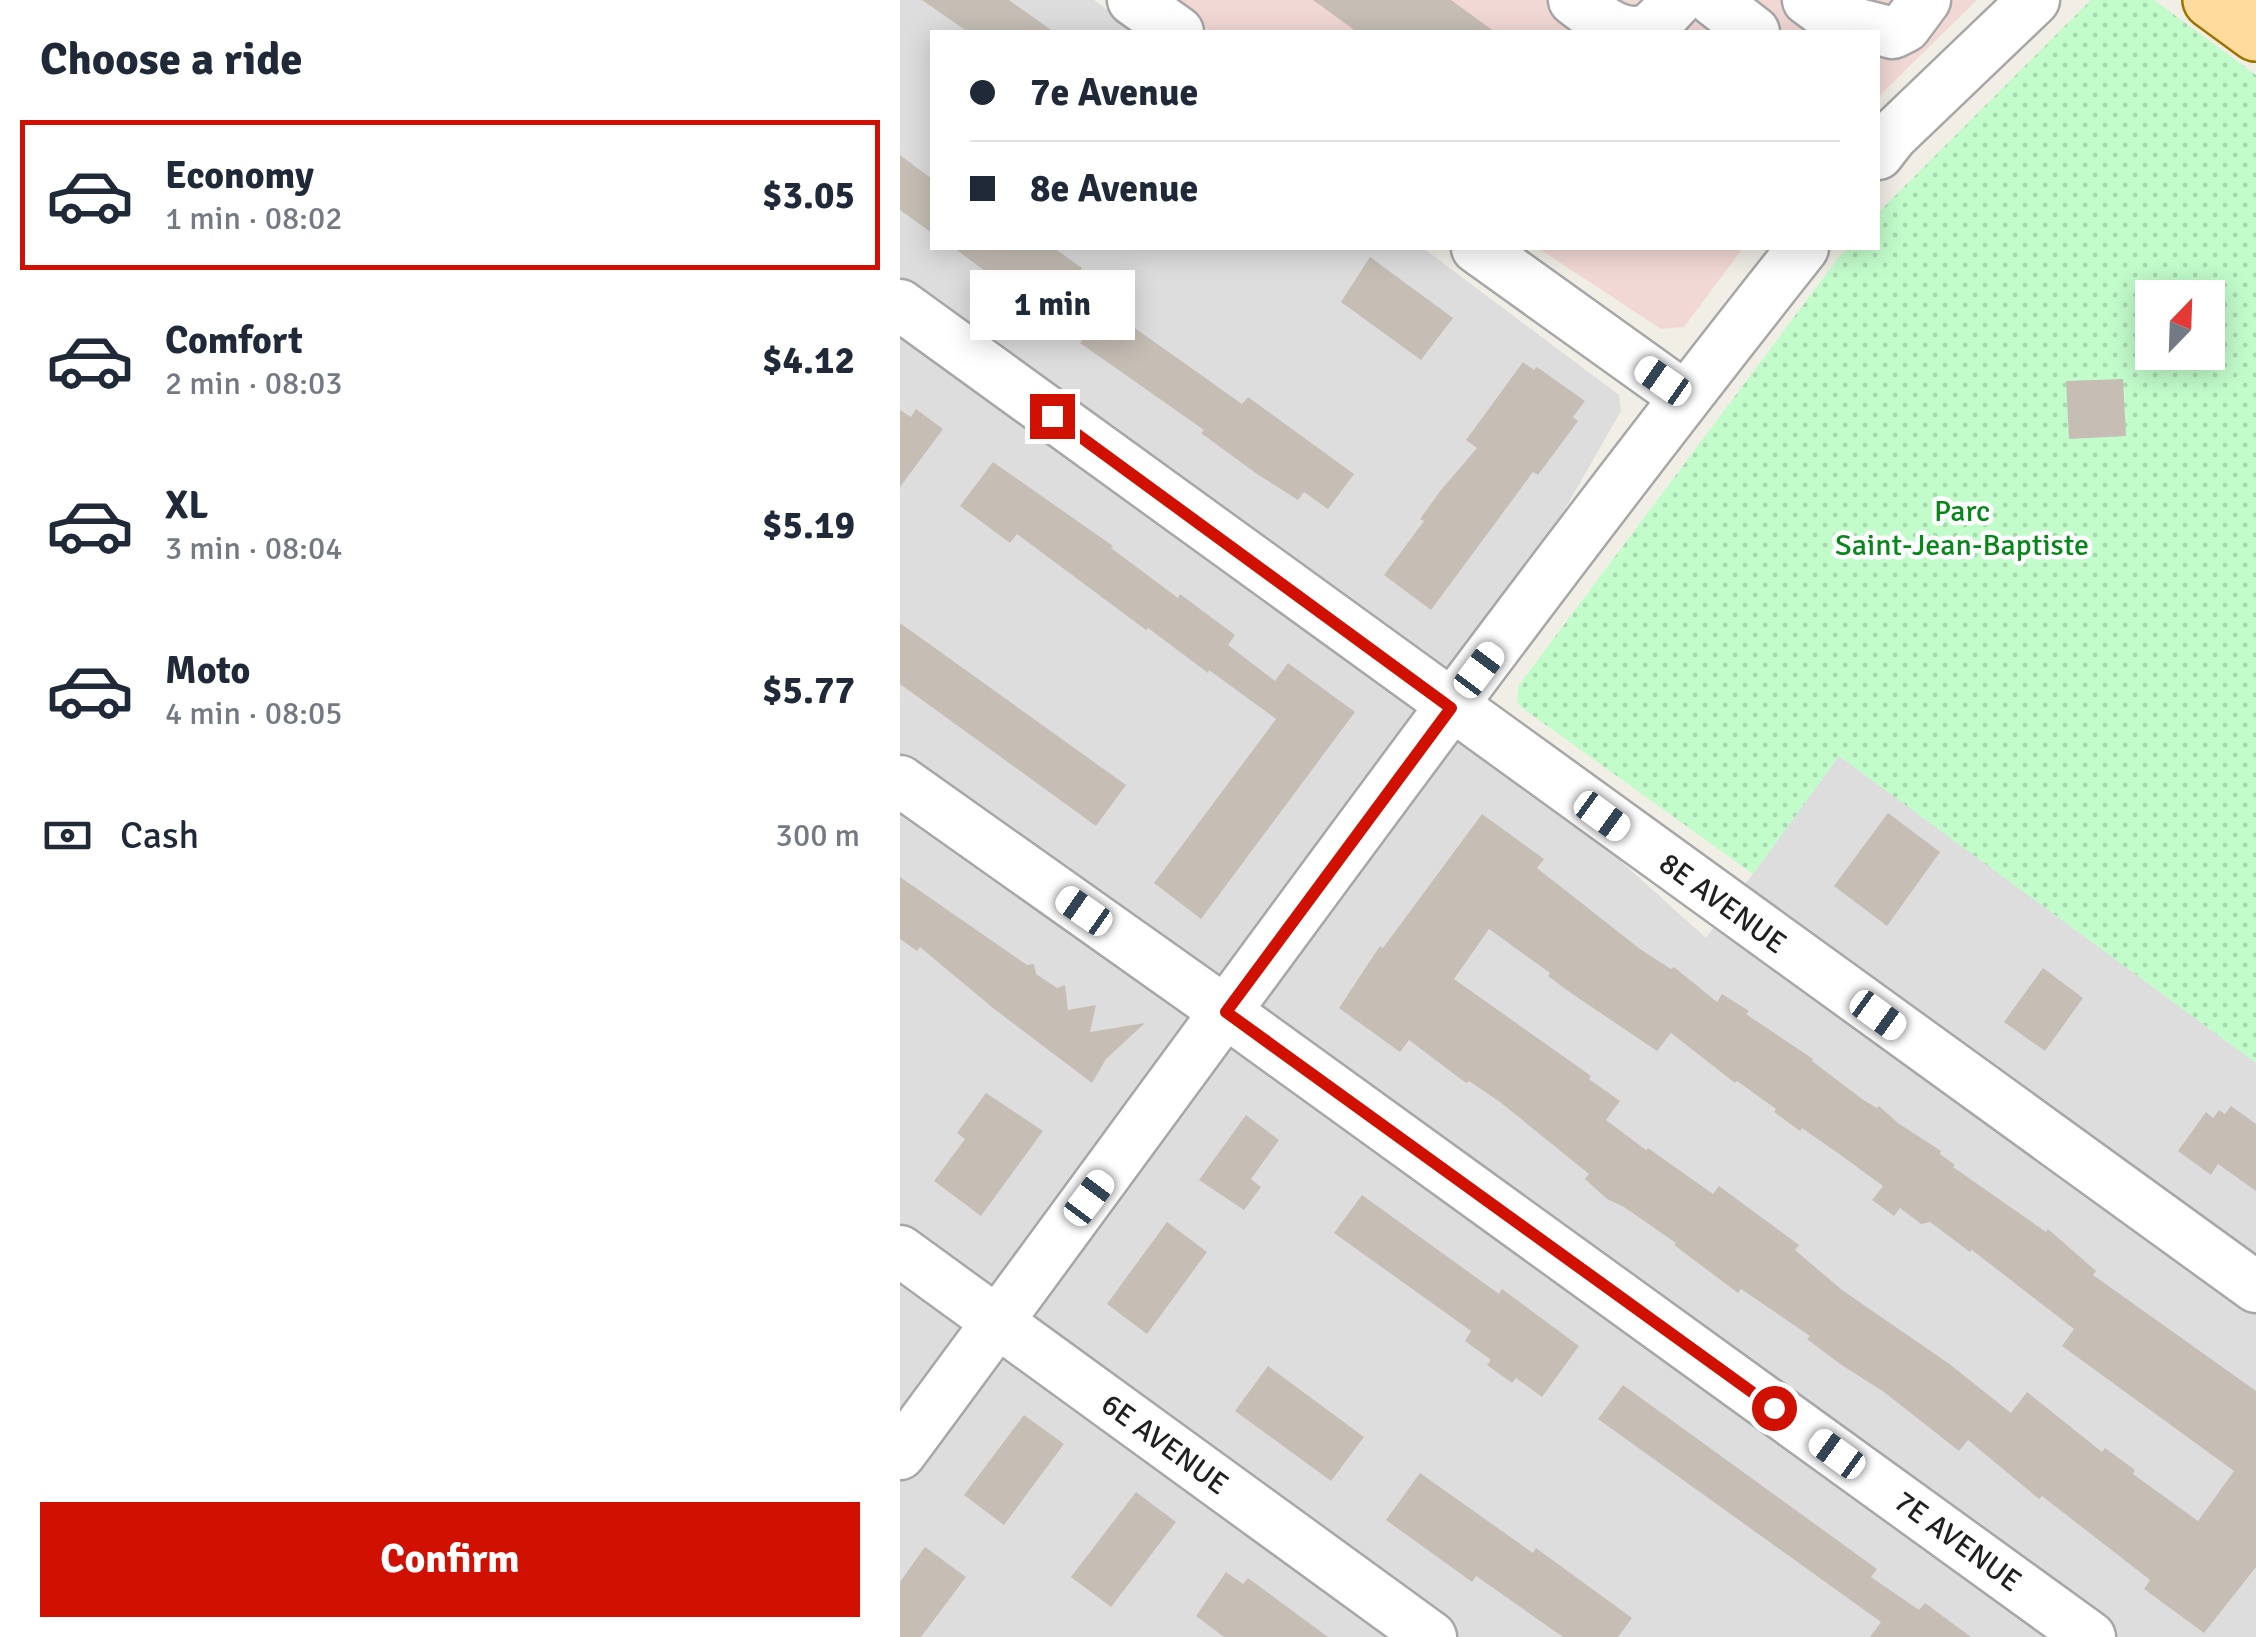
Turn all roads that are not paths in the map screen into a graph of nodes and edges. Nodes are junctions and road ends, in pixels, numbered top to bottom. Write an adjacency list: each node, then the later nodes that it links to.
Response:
1 (1133, 0): 10 (street)
2 (1574, 0): 11 (street)
3 (1678, 0): 12 (street)
4 (1713, 0): 13 (street)
5 (1808, 0): 9 (street)
6 (1925, 0): 9 (street)
7 (2034, 0): 15 (street)
8 (2211, 0): 14 (main road)
9 (1850, 12)
10 (1175, 30)
11 (1624, 30)
12 (1639, 30)
13 (1751, 30)
14 (2256, 33)
15 (1882, 138)
16 (1481, 250): 19 (street)
17 (1802, 250): 19 (street)
18 (900, 305): 20 (street, 8E AVENUE)
19 (1685, 397): 20 (street)
20 (1451, 708): 22 (street); 24 (street, 8E AVENUE)
21 (900, 780): 22 (street, 7E AVENUE)
22 (1226, 1012): 25 (street); 28 (street, 7E AVENUE)
23 (900, 1252): 25 (street, 6E AVENUE)
24 (2256, 1288)
25 (997, 1322): 26 (street); 27 (street, 6E AVENUE)
26 (900, 1454)
27 (1431, 1637)
28 (2090, 1637)

